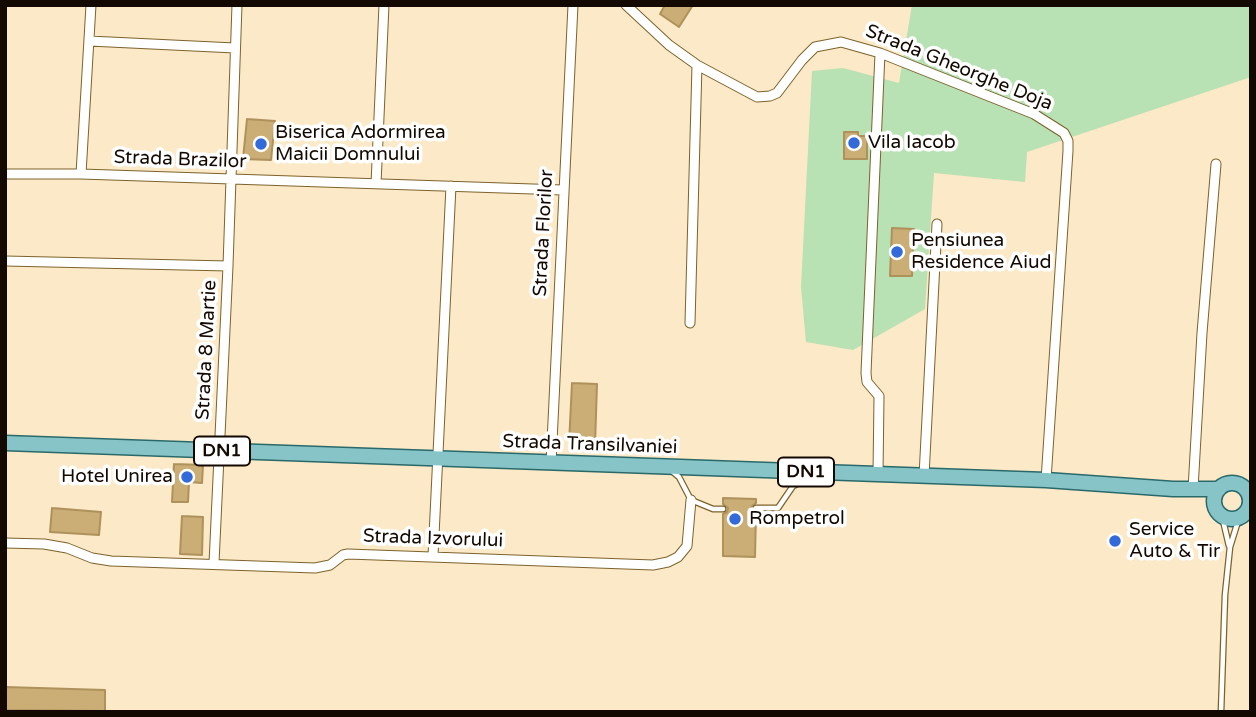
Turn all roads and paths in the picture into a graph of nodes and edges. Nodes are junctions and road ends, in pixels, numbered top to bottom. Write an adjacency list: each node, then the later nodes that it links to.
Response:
1 (91, 5): 6 (street)
2 (237, 5): 7 (street, Strada 8 Martie)
3 (384, 5): 14 (street)
4 (573, 5): 16 (street, Strada Florilor)
5 (626, 5): 9 (street, Strada Gheorghe Doja)
6 (89, 41): 7 (street); 12 (street)
7 (235, 48): 13 (street, Strada 8 Martie)
8 (880, 53): 9 (street, Strada Gheorghe Doja); 27 (street); 29 (street, Strada Gheorghe Doja)
9 (697, 65): 20 (street)
10 (1216, 164): 31 (street)
11 (5, 174): 12 (street, Strada Brazilor)
12 (81, 174): 13 (street, Strada Brazilor)
13 (231, 180): 14 (street, Strada Brazilor); 19 (street, Strada 8 Martie)
14 (376, 184): 15 (street, Strada Brazilor)
15 (451, 186): 16 (street, Strada Brazilor); 23 (street)
16 (563, 190): 24 (street, Strada Florilor)
17 (937, 225): 28 (street)
18 (5, 261): 19 (street)
19 (228, 266): 22 (street, Strada 8 Martie)
20 (690, 323)
21 (5, 443): 22 (main road, Strada Transilvaniei / DN1)
22 (220, 451): 23 (main road, Strada Transilvaniei / DN1); 42 (street, Strada 8 Martie)
23 (439, 459): 24 (main road, Strada Transilvaniei / DN1); 41 (street)
24 (551, 463): 25 (main road, Strada Transilvaniei / DN1)
25 (668, 467): 26 (main road, Strada Transilvaniei / DN1); 34 (lane)
26 (820, 472): 27 (main road, Strada Transilvaniei / DN1); 35 (lane)
27 (878, 474): 28 (main road, Strada Transilvaniei / DN1)
28 (924, 476): 29 (main road, Strada Transilvaniei / DN1)
29 (1046, 480): 30 (main road, Strada Transilvaniei / DN1)
30 (1173, 489): 31 (main road, Strada Transilvaniei / DN1); 37 (main road, Strada Transilvaniei / DN1)
31 (1193, 489): 32 (main road, Strada Transilvaniei / DN1)
32 (1219, 489): 33 (main road, Strada Transilvaniei / DN1); 37 (main road)
33 (1250, 493): 38 (main road, Strada Transilvaniei / DN1)
34 (691, 500): 36 (lane); 41 (street, Strada Izvorului)
35 (756, 508)
36 (723, 509)
37 (1219, 512): 38 (main road, Strada Transilvaniei / DN1); 40 (lane)
38 (1246, 512): 40 (lane)
39 (5, 543): 42 (street, Strada Izvorului)
40 (1230, 547): 43 (lane)
41 (433, 556): 42 (street, Strada Izvorului)
42 (214, 563)
43 (1222, 712)

